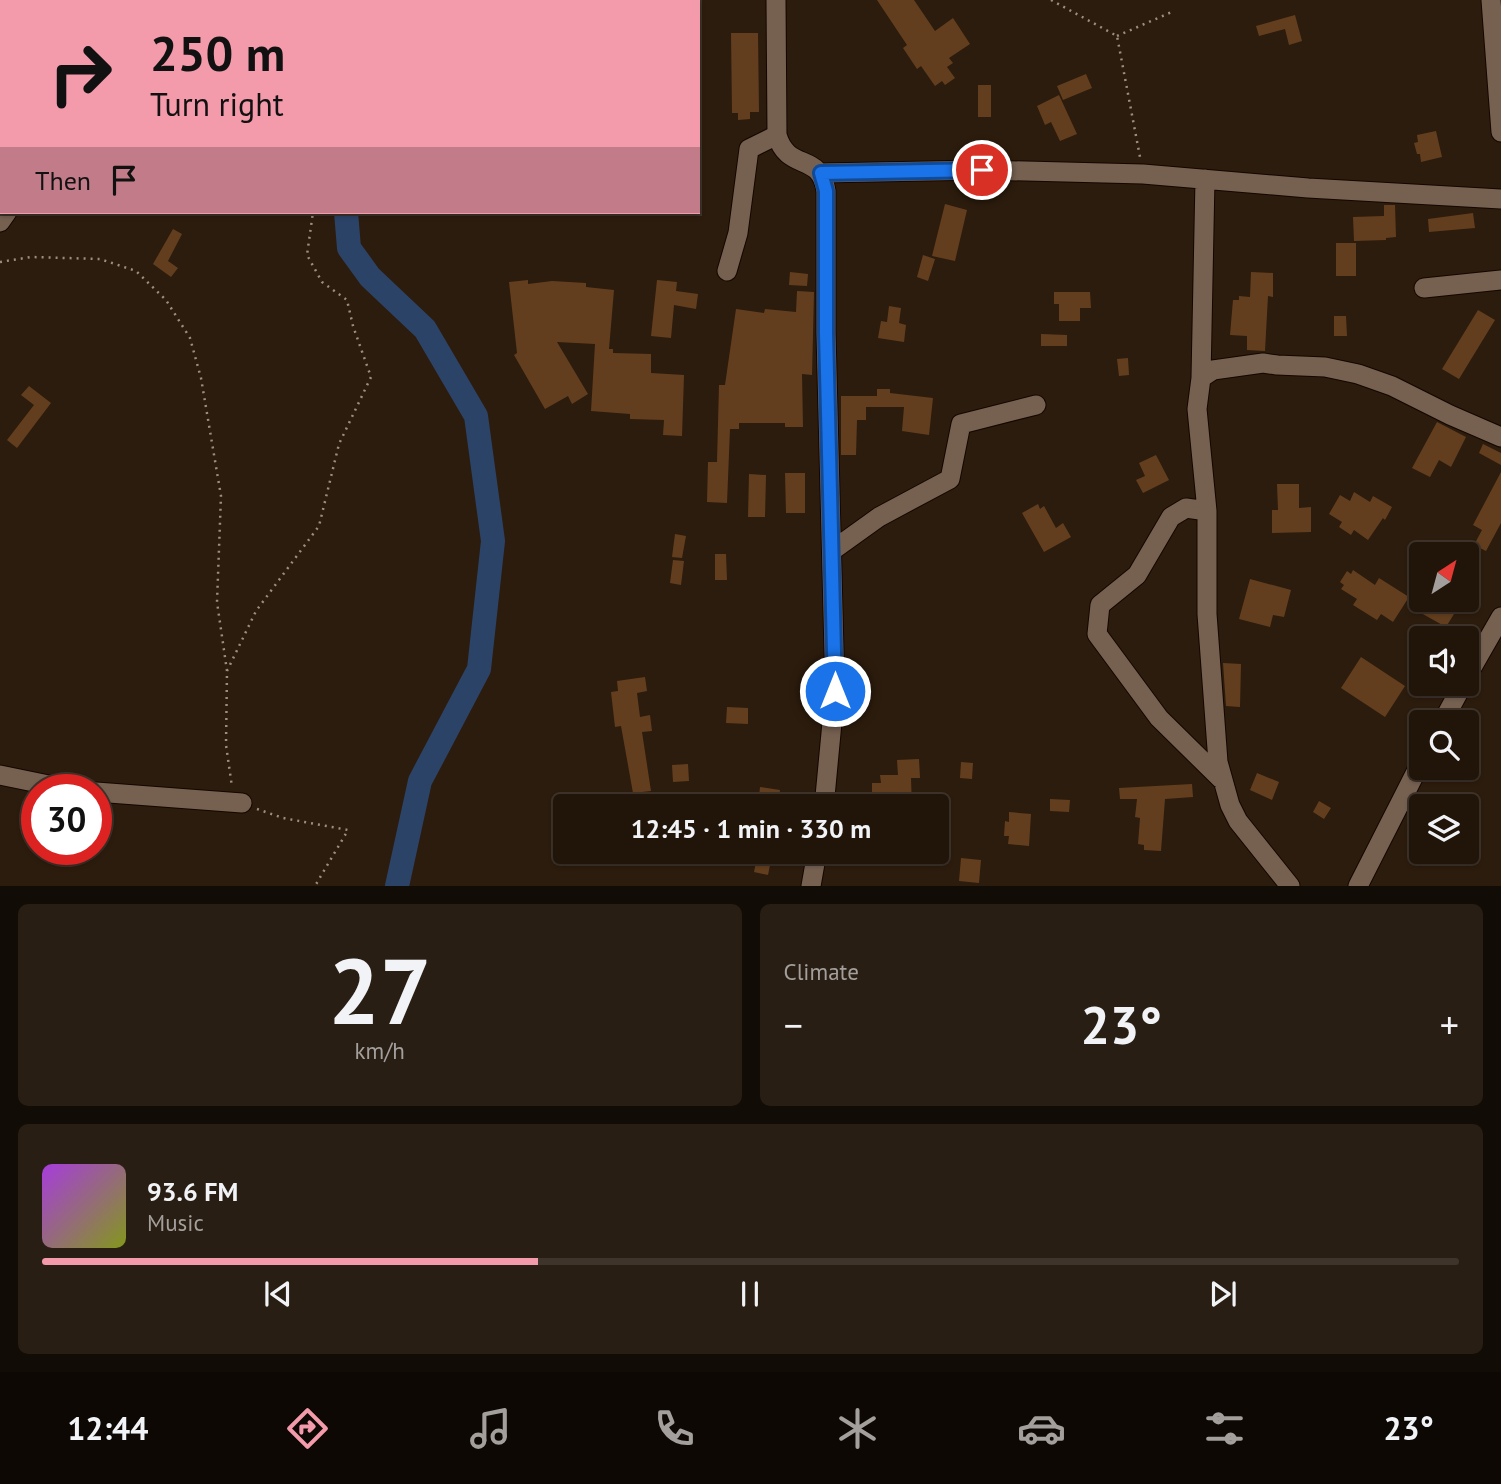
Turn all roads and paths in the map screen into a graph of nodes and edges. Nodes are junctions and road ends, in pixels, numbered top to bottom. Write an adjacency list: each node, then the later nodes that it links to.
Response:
1 (776, 0): 7 (street)
2 (1051, 0): 5 (path)
3 (1491, 0): 6 (street)
4 (1174, 11): 5 (path)
5 (1117, 36): 9 (path)
6 (1501, 132)
7 (778, 135): 8 (street); 14 (street)
8 (821, 173): 9 (street); 21 (street)
9 (1143, 174): 10 (street)
10 (1205, 179): 11 (street); 17 (street)
11 (1501, 199)
12 (313, 214): 24 (path)
13 (0, 262): 24 (path)
14 (727, 271)
15 (1501, 281): 16 (street)
16 (1424, 288)
17 (1200, 379): 19 (street); 20 (street)
18 (1036, 405): 21 (street)
19 (1501, 437)
20 (1207, 511): 28 (street); 28 (street)
21 (833, 550): 30 (street)
22 (1501, 617): 23 (street)
23 (1479, 655)
24 (227, 670): 31 (path)
25 (0, 775): 26 (street)
26 (21, 779)
27 (1412, 780): 36 (street)
28 (1224, 782): 35 (street)
29 (112, 793): 31 (street)
30 (825, 794)
31 (242, 803): 33 (path)
32 (815, 864): 34 (street)
33 (315, 886)
34 (811, 886)
35 (1290, 886)
36 (1358, 886)

